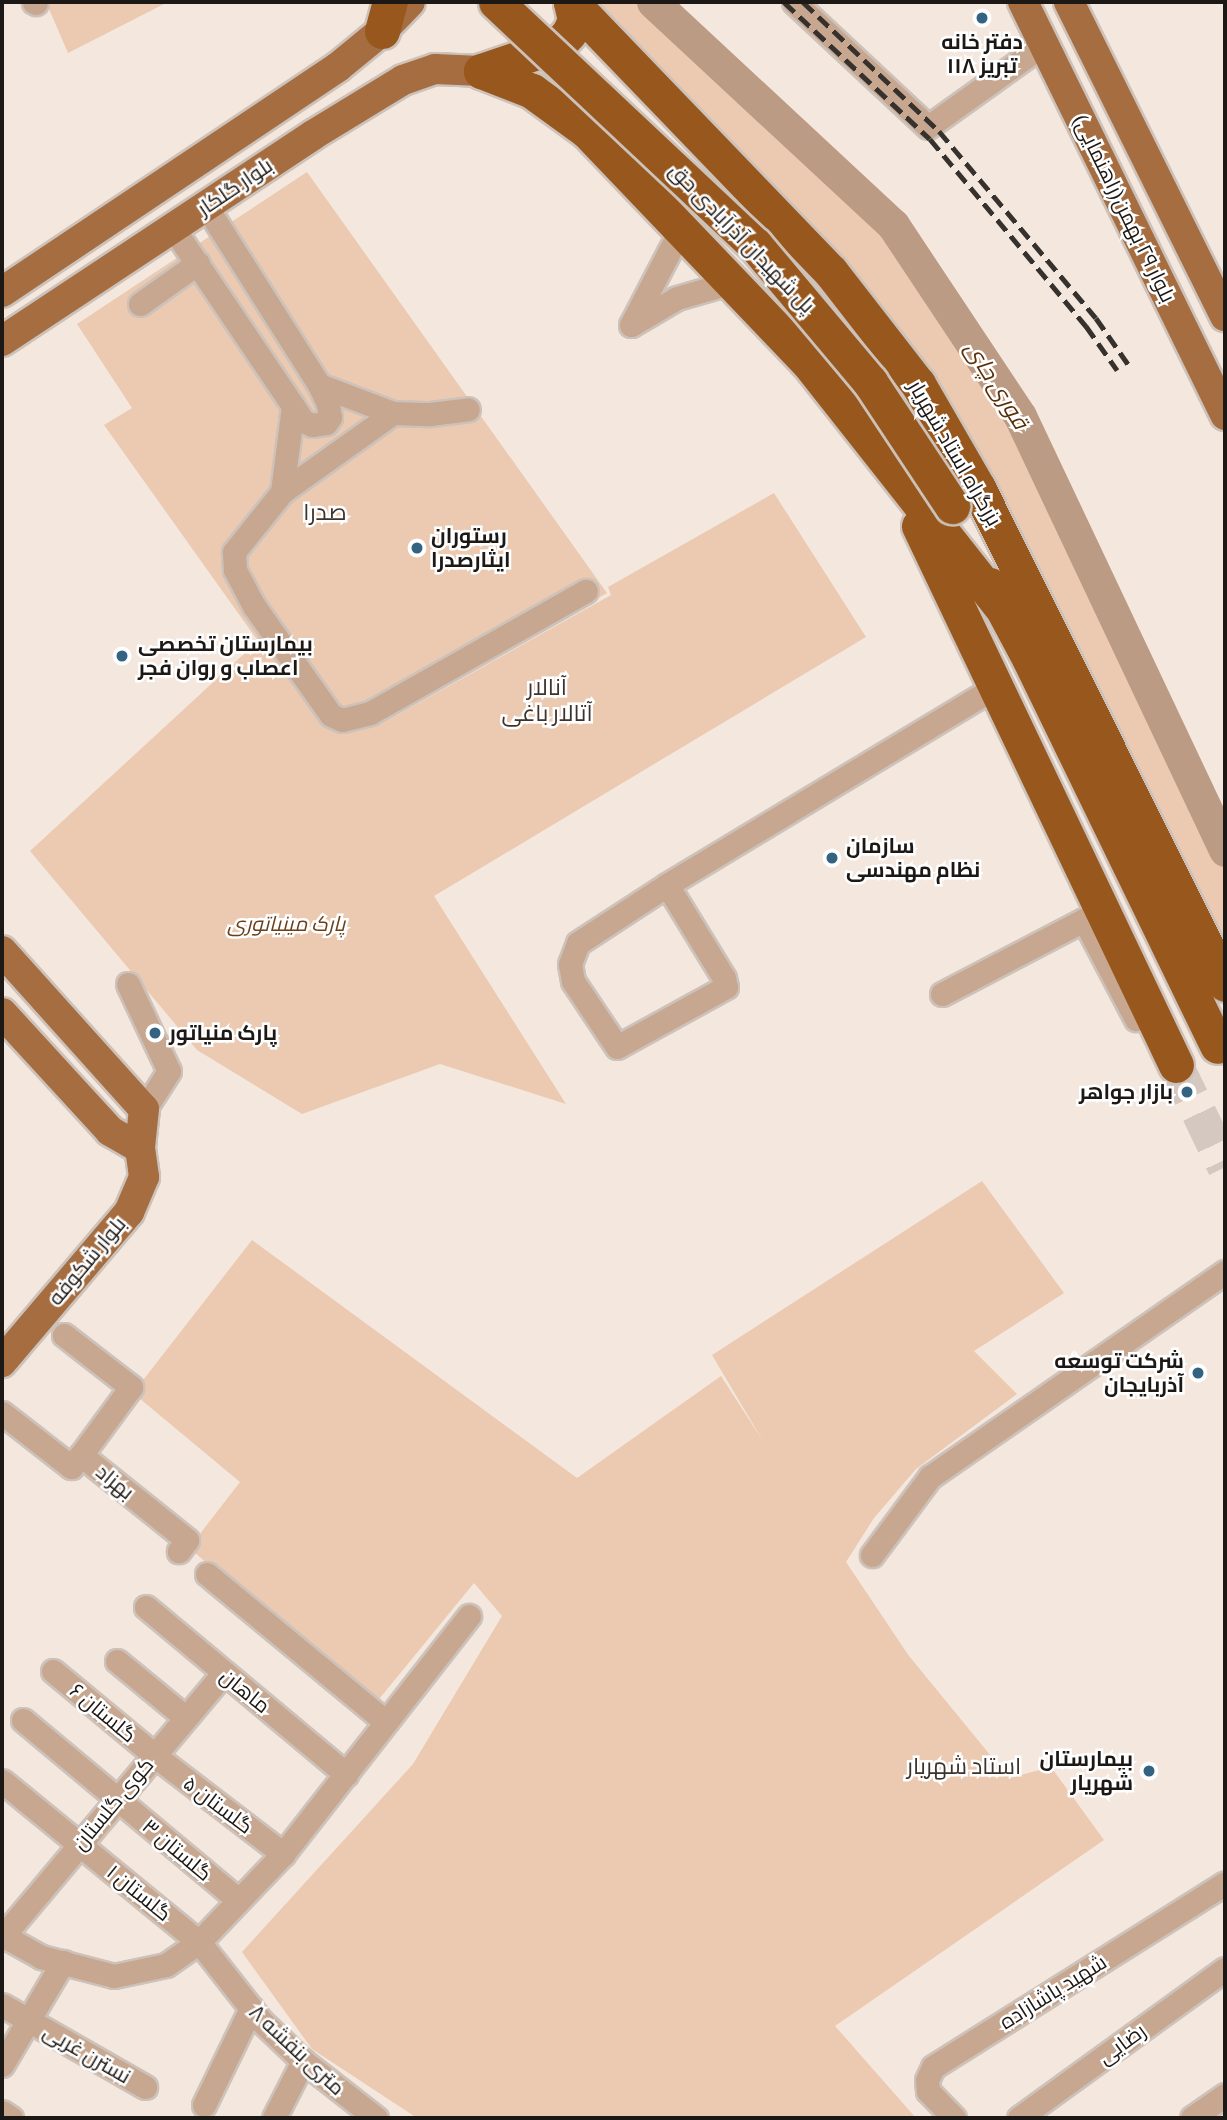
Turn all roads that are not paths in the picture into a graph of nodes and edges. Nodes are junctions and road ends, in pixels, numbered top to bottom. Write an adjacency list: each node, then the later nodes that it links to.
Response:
1 (410, 2): 7 (main road, بلوار گلکار)
2 (496, 2): 30 (highway, پل شهیدان آذرآبادی حق, bridge)
3 (571, 2): 9 (highway); 10 (highway, بزرگراه استاد شهریار)
4 (794, 2): 8 (street)
5 (1023, 2): 8 (main road, بلوار ٢٩ بهمن(راهنمایی))
6 (1069, 2): 12 (main road, بلوار ٢٩ بهمن(راهنمایی))
7 (386, 16): 19 (main road, بلوار گلکار)
8 (1044, 44): 13 (main road, بلوار ٢٩ بهمن(راهنمایی))
9 (481, 71): 11 (highway); 14 (main road, بلوار گلکار)
10 (643, 75): 11 (highway); 38 (highway, بزرگراه استاد شهریار)
11 (587, 131): 16 (highway)
12 (1140, 145): 13 (main road); 21 (main road, بلوار ٢٩ بهمن(راهنمایی))
13 (1102, 164): 27 (main road, بلوار ٢٩ بهمن(راهنمایی))
14 (206, 206): 15 (main road, بلوار گلکار); 23 (street)
15 (173, 228): 17 (street); 22 (main road, بلوار گلکار)
16 (681, 229): 18 (highway); 18 (street)
17 (198, 263): 20 (street); 24 (street)
18 (732, 282): 28 (highway)
19 (2, 292)
20 (140, 304)
21 (1224, 310)
22 (2, 341)
23 (319, 385): 24 (street); 26 (street)
24 (293, 406): 29 (street)
25 (468, 409): 26 (street)
26 (393, 414): 29 (street)
27 (1225, 415)
28 (895, 475): 32 (highway); 33 (highway)
29 (282, 492): 31 (street)
30 (952, 506): 32 (highway, بزرگراه استاد شهریار)
31 (586, 591)
32 (1000, 606): 41 (highway, بزرگراه استاد شهریار)
33 (994, 688): 34 (street); 35 (highway)
34 (667, 885): 34 (street)
35 (1093, 915): 39 (street); 42 (highway)
36 (2, 951): 43 (main road)
37 (128, 984): 43 (street)
38 (1225, 984)
39 (942, 994)
40 (2, 1013): 44 (main road)
41 (1217, 1046)
42 (1171, 1071)
43 (144, 1110): 44 (main road, بلوار شکوفه)
44 (140, 1148): 47 (main road, بلوار شکوفه)
45 (1225, 1272): 51 (street)
46 (64, 1335): 49 (street)
47 (2, 1363)
48 (2, 1413): 49 (street, بهزاد)
49 (81, 1455): 50 (street, بهزاد)
50 (179, 1551)
51 (873, 1555)
52 (207, 1574): 60 (street)
53 (146, 1607): 57 (street, ماهان)
54 (469, 1616): 60 (street)
55 (117, 1661): 58 (street)
56 (53, 1671): 61 (street, گلستان ۶)
57 (223, 1674): 58 (street, کوی گلستان); 62 (street, ماهان)
58 (186, 1718): 61 (street, کوی گلستان)
59 (23, 1720): 64 (street, گلستان ۳)
60 (386, 1722): 62 (street)
61 (154, 1755): 64 (street, کوی گلستان); 66 (street, گلستان ۵)
62 (346, 1774): 66 (street)
63 (2, 1781): 65 (street, گلستان ۱)
64 (116, 1799): 65 (street, کوی گلستان); 68 (street, گلستان ۳)
65 (79, 1845): 69 (street, کوی گلستان); 70 (street, گلستان ۱)
66 (283, 1854): 68 (street)
67 (1221, 1894): 85 (street, شهید پاشازاده)
68 (238, 1900): 70 (street)
69 (2, 1935): 71 (street)
70 (199, 1941): 71 (street); 74 (street, ۸ متری بنفشه)
71 (63, 1962): 75 (street)
72 (1225, 1969): 86 (street, رضایی)
73 (2, 2005): 75 (street, نسترن غربی)
74 (251, 2008): 76 (street, ۸ متری بنفشه); 80 (street)
75 (28, 2021): 77 (street); 78 (street, نسترن غربی)
76 (303, 2061): 83 (street); 84 (street, ۸ متری بنفشه)
77 (2, 2065)
78 (145, 2087)
79 (1225, 2095): 87 (street)
80 (204, 2105)
81 (2, 2112): 82 (street)
82 (11, 2118)
83 (274, 2118)
84 (376, 2118)
85 (954, 2118)
86 (1019, 2118)
87 (1192, 2118)

